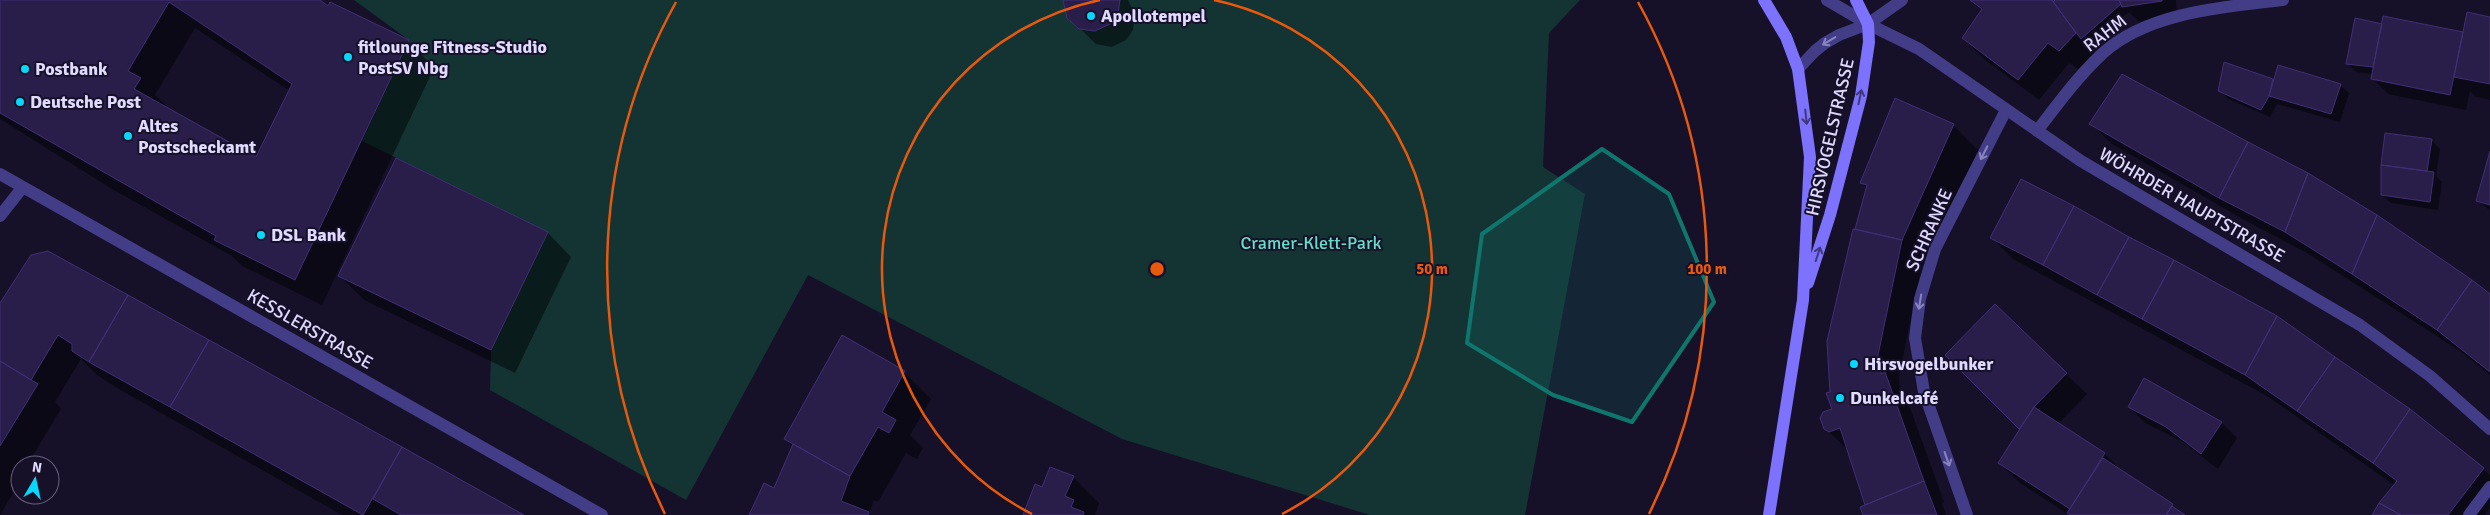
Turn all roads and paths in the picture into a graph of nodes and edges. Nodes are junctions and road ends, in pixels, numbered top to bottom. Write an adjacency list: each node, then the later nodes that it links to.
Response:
1 (1764, 0): 7 (main road)
2 (1826, 0): 6 (street, WÖHRDER HAUPTSTRASSE)
3 (1856, 0): 6 (main road)
4 (1902, 0): 6 (street)
5 (2282, 0): 9 (street, RAHM)
6 (1868, 24): 7 (street, HIRSVOGELSTRASSE, one-way to 7); 8 (street, WÖHRDER HAUPTSTRASSE); 13 (main road, HIRSVOGELSTRASSE, one-way to 6)
7 (1798, 69): 13 (main road, HIRSVOGELSTRASSE, one-way to 13)
8 (2006, 110): 9 (street, WÖHRDER HAUPTSTRASSE); 18 (street, SCHRANKE, one-way to 18)
9 (2037, 131): 14 (street, WÖHRDER HAUPTSTRASSE)
10 (0, 174): 11 (street, KESSLERSTRASSE)
11 (22, 188): 12 (street); 16 (street, KESSLERSTRASSE)
12 (0, 216)
13 (1803, 300): 17 (main road, HIRSVOGELSTRASSE)
14 (2490, 429)
15 (2490, 487): 19 (street)
16 (602, 515)
17 (1769, 515)
18 (1967, 515)
19 (2469, 515)

